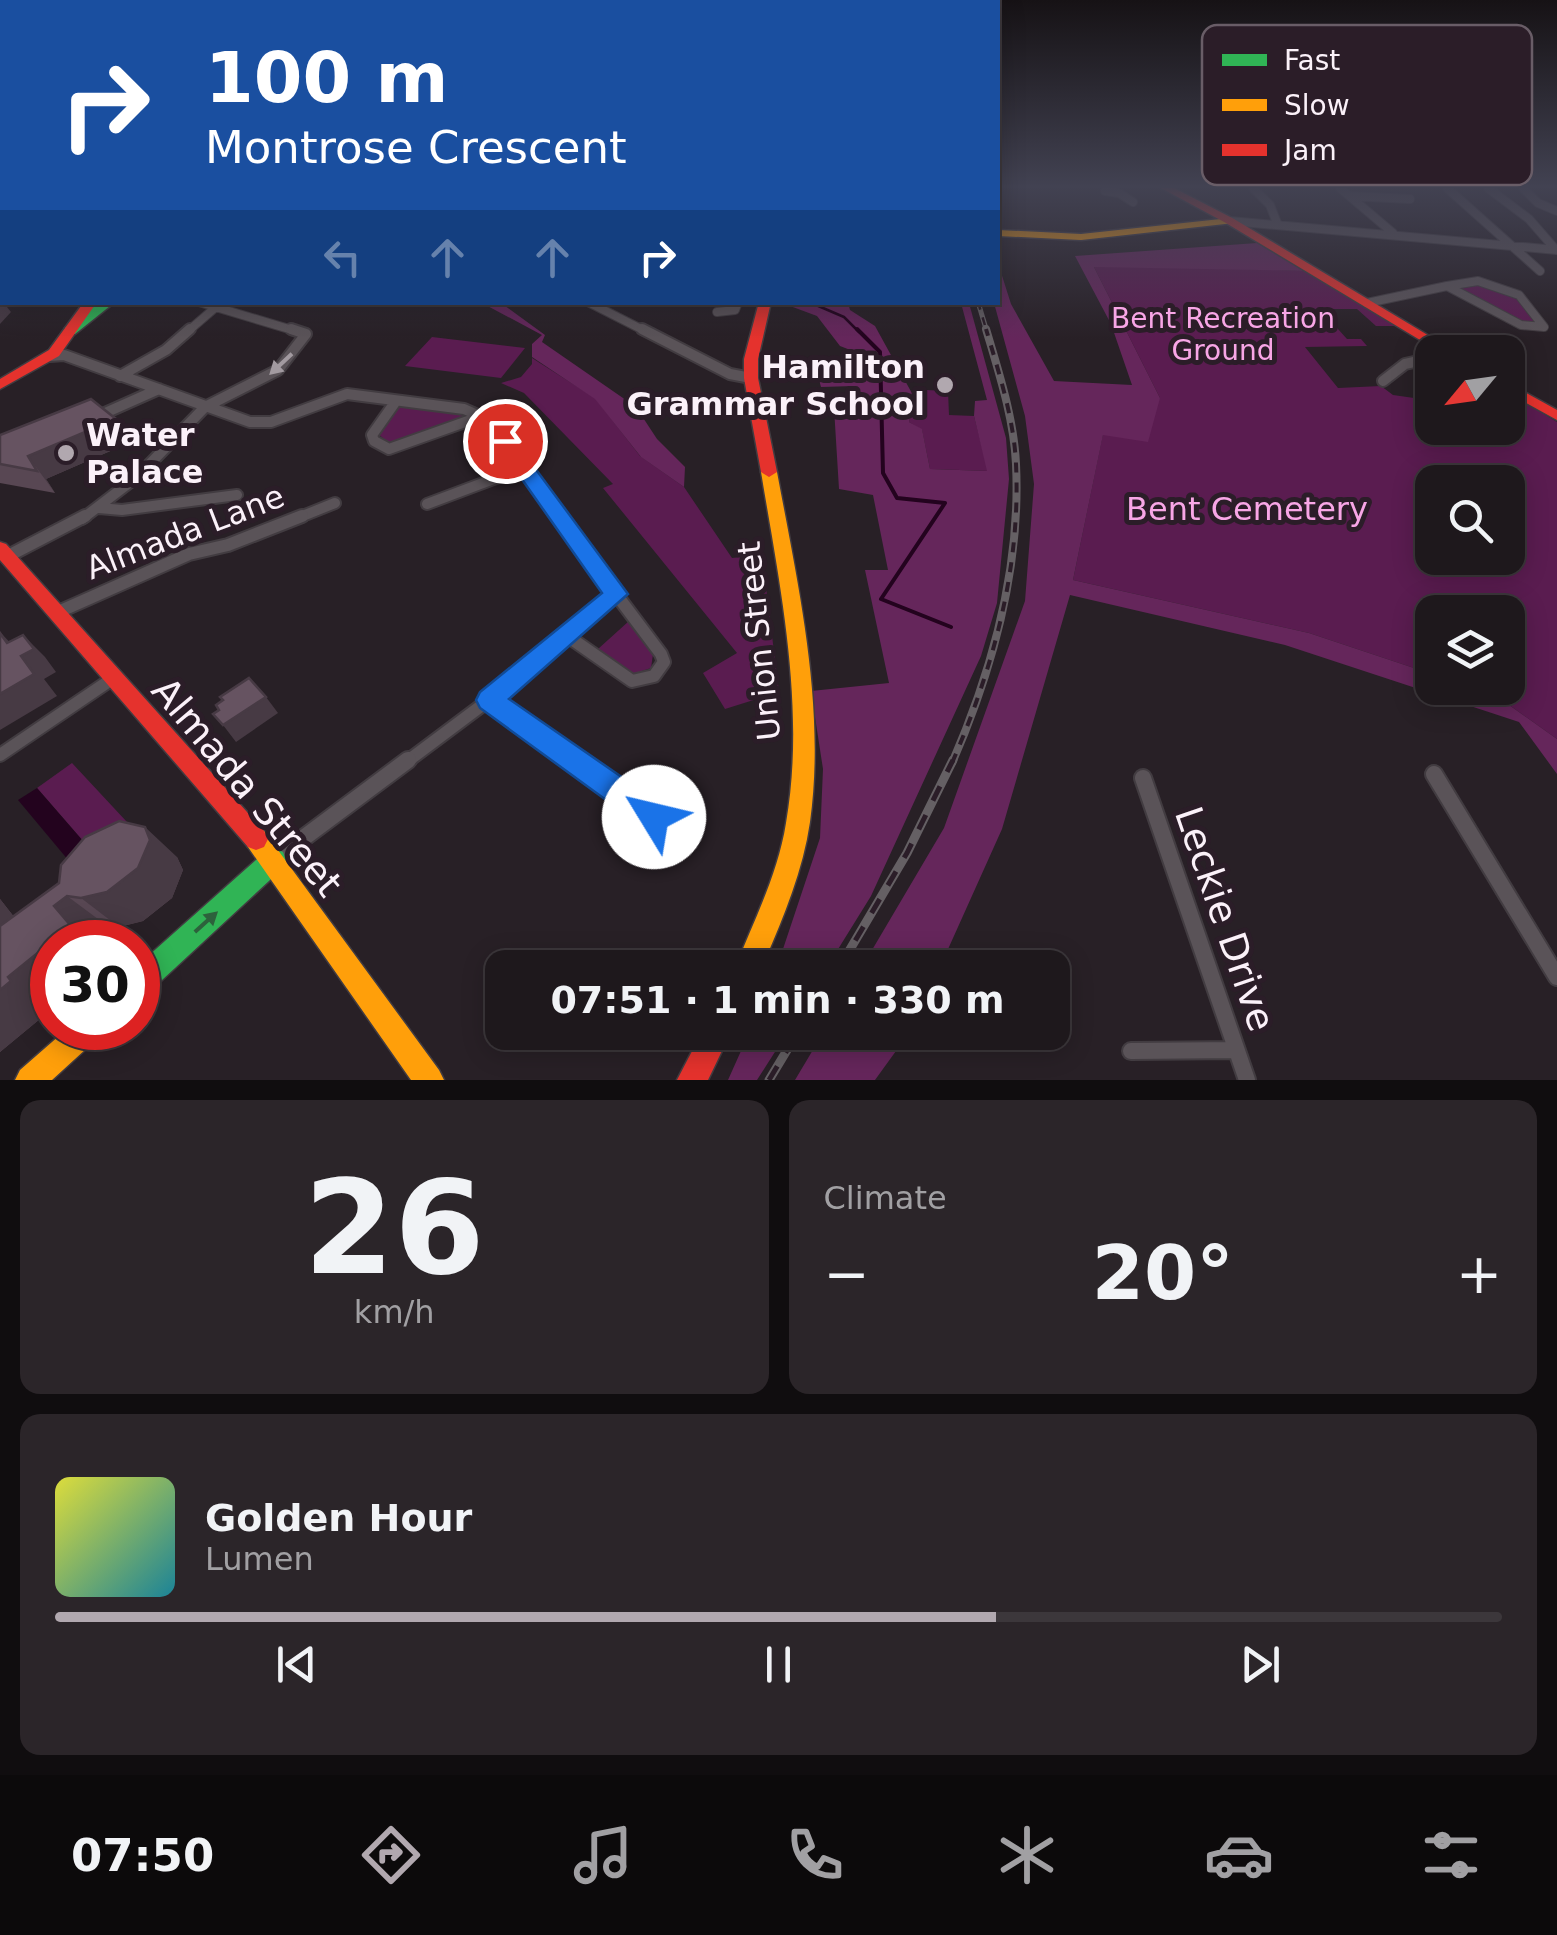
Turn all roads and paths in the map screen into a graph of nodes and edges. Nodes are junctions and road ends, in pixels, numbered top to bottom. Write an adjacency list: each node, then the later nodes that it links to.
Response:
1 (1259, 238): 8 (main road)
2 (1447, 238): 4 (street)
3 (1504, 238): 4 (street)
4 (1512, 245): 5 (street); 6 (street)
5 (1556, 250)
6 (1540, 271)
7 (1446, 286): 7 (street); 8 (street)
8 (1367, 304): 19 (main road)
9 (78, 305): 23 (main road)
10 (89, 305): 18 (main road)
11 (106, 305): 18 (main road)
12 (210, 305): 16 (street)
13 (594, 305): 24 (street)
14 (736, 305): 17 (street)
15 (763, 306): 24 (main road, Union Street)
16 (216, 307): 22 (street); 30 (street, one-way to 30)
17 (717, 312)
18 (70, 331): 20 (main road)
19 (1420, 335)
20 (50, 356): 22 (street); 26 (main road)
21 (1415, 362): 25 (street)
22 (120, 376): 27 (street)
23 (0, 377)
24 (751, 378): 50 (main road, Union Street)
25 (1383, 381)
26 (0, 385)
27 (159, 390): 30 (street); 33 (street)
28 (1525, 397): 32 (main road)
29 (396, 401): 30 (street); 31 (street); 31 (street)
30 (205, 408): 38 (street)
31 (482, 416): 34 (street)
32 (1557, 416)
33 (86, 421)
34 (522, 468): 37 (street); 40 (street)
35 (237, 495): 38 (street)
36 (334, 504): 41 (street, Almada Lane)
37 (427, 504)
38 (99, 508): 39 (street)
39 (4, 552): 41 (main road, Almada Street)
40 (616, 594): 42 (street); 42 (street)
41 (56, 613): 43 (main road, Almada Street)
42 (566, 635): 44 (street)
43 (115, 677): 45 (street); 49 (main road, Almada Street)
44 (490, 700): 48 (street); 49 (street)
45 (0, 754)
46 (1434, 774): 52 (street)
47 (1143, 778): 55 (street, Leckie Drive)
48 (654, 817)
49 (274, 860): 51 (main road, one-way to 49); 58 (main road, Almada Street)
50 (755, 950)
51 (160, 963)
52 (1557, 977)
53 (63, 1050): 57 (main road)
54 (708, 1050): 59 (main road)
55 (1236, 1050): 56 (street); 60 (street, Leckie Drive)
56 (1132, 1051)
57 (30, 1080)
58 (429, 1080)
59 (692, 1080)
60 (1246, 1080)

